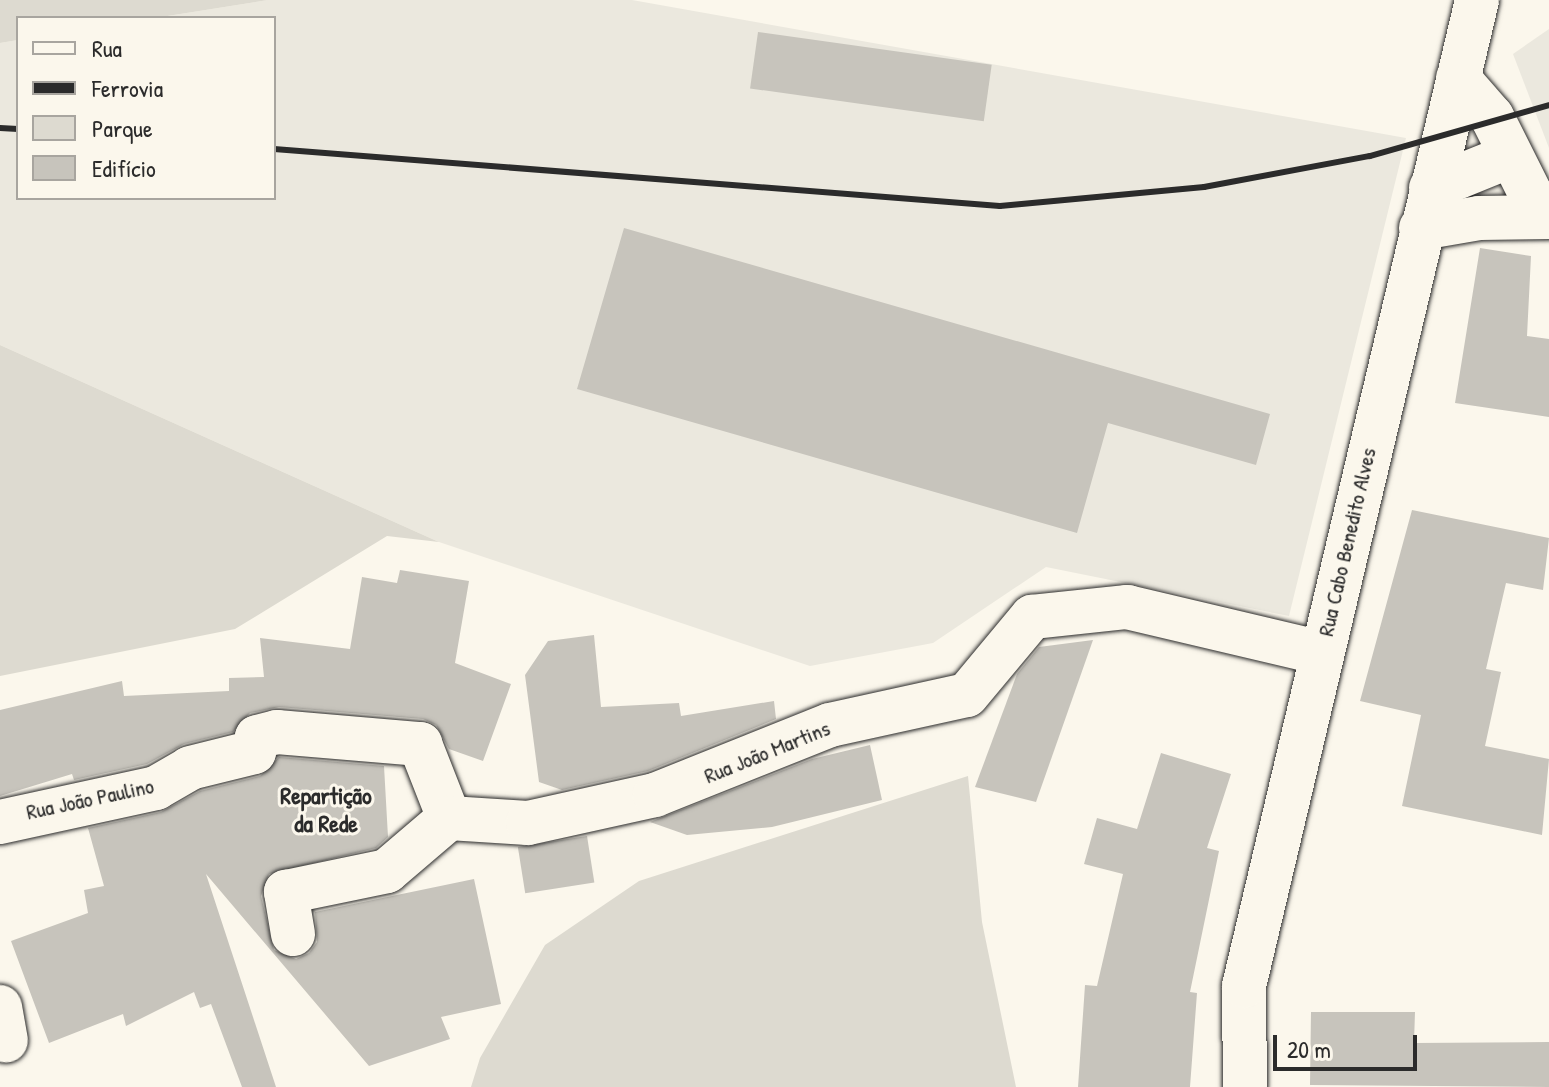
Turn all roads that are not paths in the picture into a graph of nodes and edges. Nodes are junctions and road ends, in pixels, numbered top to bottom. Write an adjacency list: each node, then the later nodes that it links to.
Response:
1 (1477, 0): 2 (street, Rua Cabo Benedito Alves)
2 (1458, 78): 3 (street); 4 (street, Rua Cabo Benedito Alves)
3 (1510, 156): 4 (street); 5 (street)
4 (1426, 208): 5 (street); 6 (street, Rua Cabo Benedito Alves)
5 (1549, 215)
6 (1321, 653): 7 (street, Rua João Martins); 10 (street, Rua Cabo Benedito Alves)
7 (449, 818): 8 (street, Rua João Paulino); 9 (street)
8 (0, 822)
9 (293, 934)
10 (1245, 1087)

